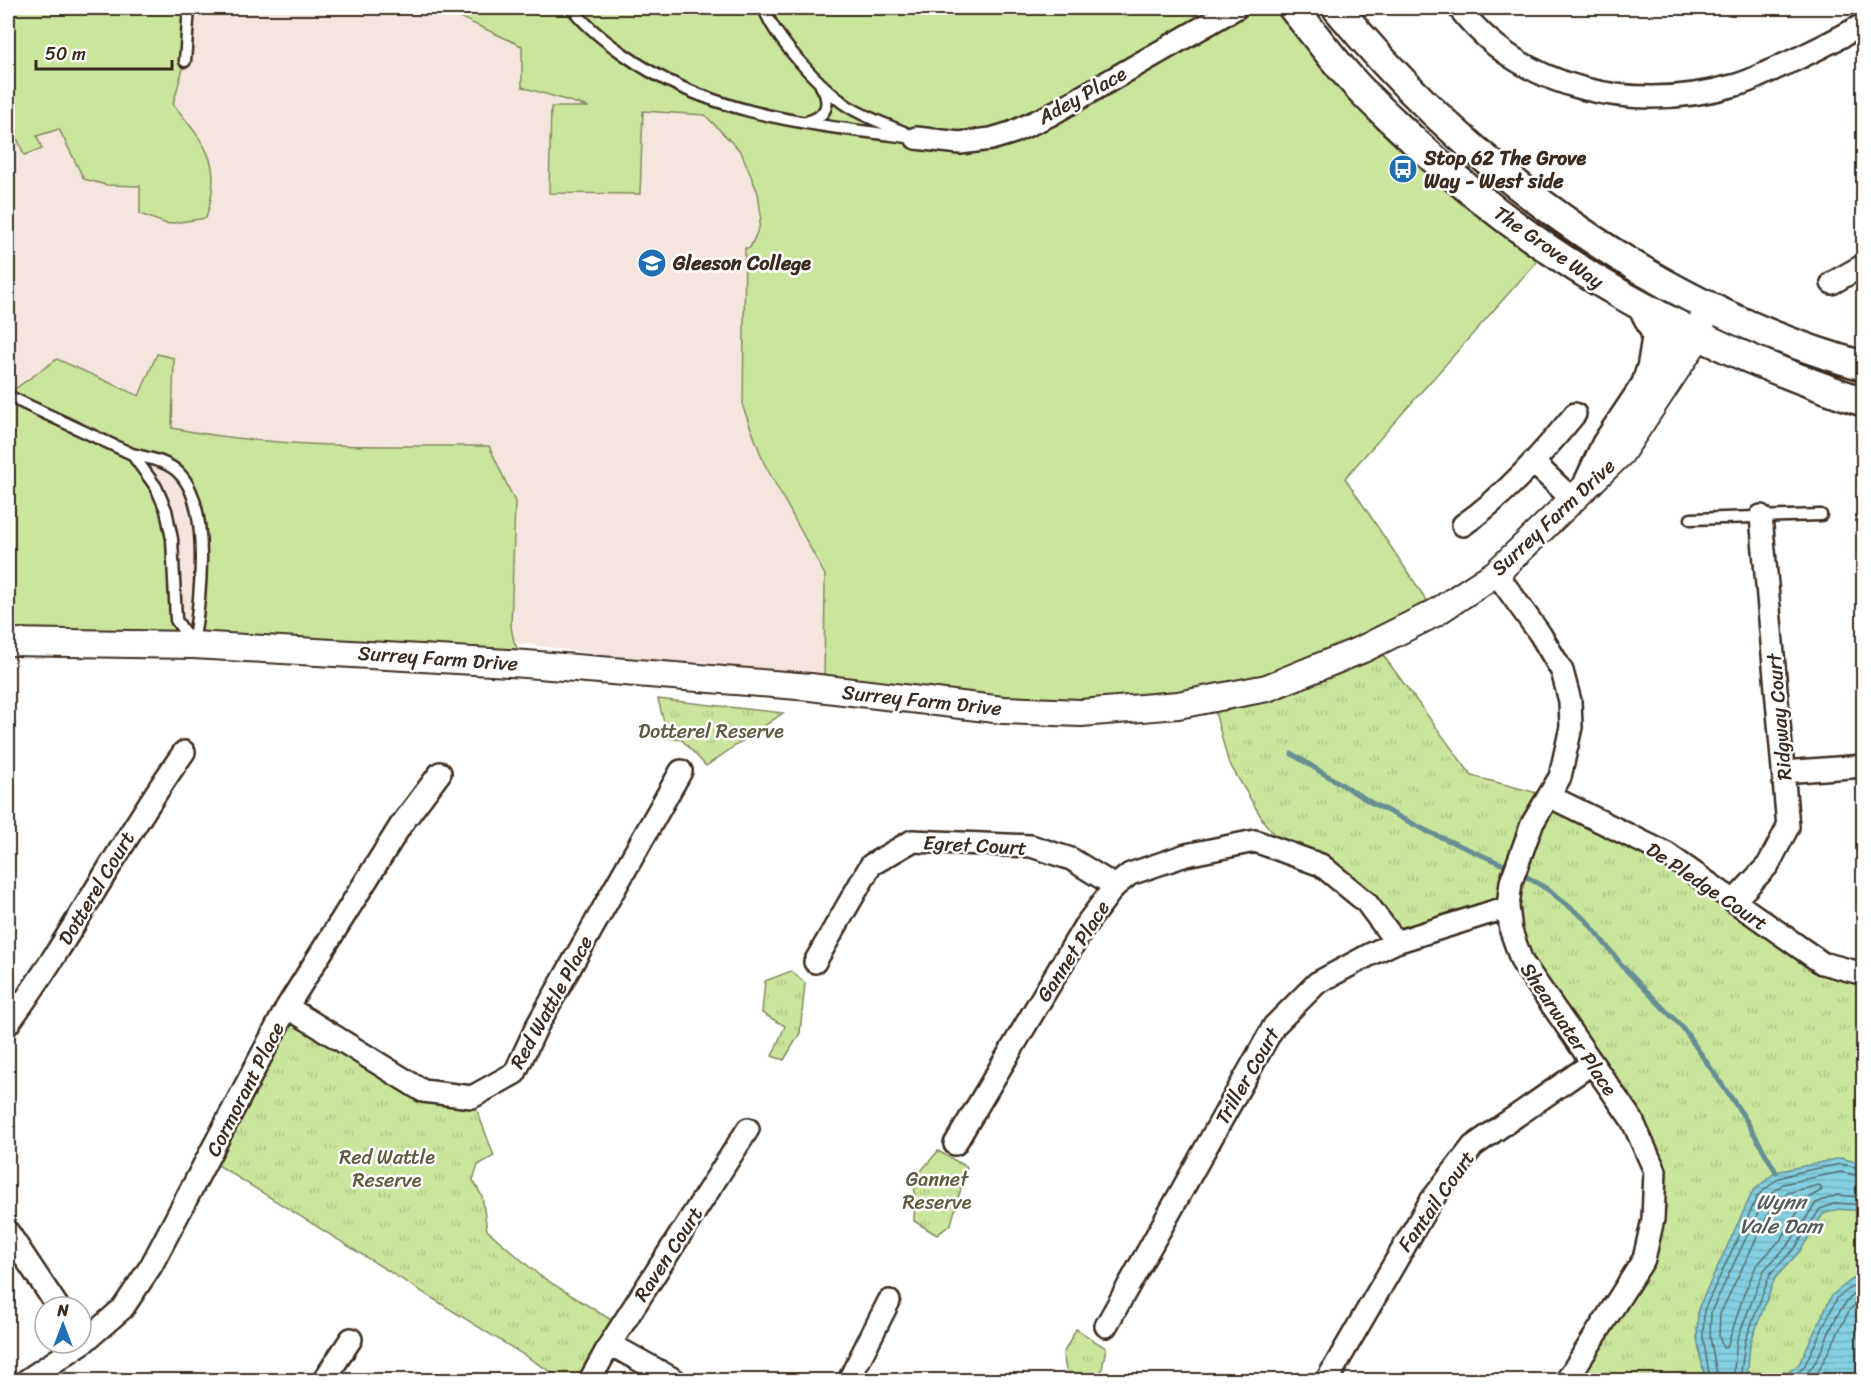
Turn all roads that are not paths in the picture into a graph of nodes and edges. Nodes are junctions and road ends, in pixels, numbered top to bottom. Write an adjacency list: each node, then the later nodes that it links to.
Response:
1 (189, 8): 9 (lane)
2 (572, 8): 11 (lane)
3 (764, 8): 10 (lane)
4 (1236, 8): 12 (street, Adey Place)
5 (1293, 8): 16 (main road, The Grove Way)
6 (1337, 8): 15 (main road, The Grove Way)
7 (1460, 8): 8 (street)
8 (1863, 24)
9 (185, 61)
10 (816, 78): 11 (lane); 12 (lane)
11 (803, 123): 12 (lane)
12 (916, 138)
13 (1863, 265): 14 (street)
14 (1832, 283)
15 (1707, 304): 17 (main road); 18 (main road, The Grove Way)
16 (1644, 309): 17 (main road, The Grove Way); 19 (main road)
17 (1689, 333): 19 (street); 21 (main road, The Grove Way); 25 (street, Surrey Farm Drive)
18 (1863, 366)
19 (1646, 385): 25 (main road)
20 (8, 396): 23 (lane)
21 (1863, 402)
22 (1575, 414): 24 (street)
23 (132, 454): 32 (lane); 32 (lane)
24 (1534, 463): 25 (street); 29 (street)
25 (1580, 491): 30 (street, Surrey Farm Drive)
26 (1821, 515): 27 (lane)
27 (1761, 516): 28 (lane); 36 (street, Ridgway Court)
28 (1691, 519)
29 (1463, 525)
30 (1496, 573): 32 (street, Surrey Farm Drive); 38 (street, Shearwater Place)
31 (8, 642): 32 (street, Surrey Farm Drive)
32 (193, 645)
33 (184, 752): 46 (street, Dotterel Court)
34 (1863, 766): 36 (street)
35 (681, 771): 45 (street, Red Wattle Place)
36 (1783, 772): 40 (street, Ridgway Court)
37 (440, 773): 45 (street, Cormorant Place)
38 (1549, 796): 40 (street, De Pledge Court); 41 (street, Shearwater Place)
39 (1114, 886): 42 (street, Gannet Place); 43 (street, Egret Court); 49 (street, Gannet Place)
40 (1735, 900): 44 (street, De Pledge Court)
41 (1508, 908): 42 (street, Triller Court); 47 (street, Shearwater Place)
42 (1396, 942): 53 (street, Triller Court)
43 (815, 962)
44 (1863, 974)
45 (287, 1007): 54 (street, Cormorant Place)
46 (8, 1024)
47 (1591, 1064): 63 (street, Fantail Court); 64 (street, Shearwater Place)
48 (748, 1129): 56 (street, Raven Court)
49 (955, 1144)
50 (8, 1232): 51 (street)
51 (50, 1295)
52 (889, 1301): 62 (street)
53 (1106, 1326)
54 (93, 1331)
55 (351, 1339): 59 (street)
56 (610, 1344): 60 (street, Raven Court); 61 (street)
57 (61, 1355): 58 (street, Cormorant Place)
58 (27, 1380)
59 (324, 1380)
60 (590, 1380)
61 (675, 1380)
62 (849, 1380)
63 (1326, 1380)
64 (1567, 1380)

